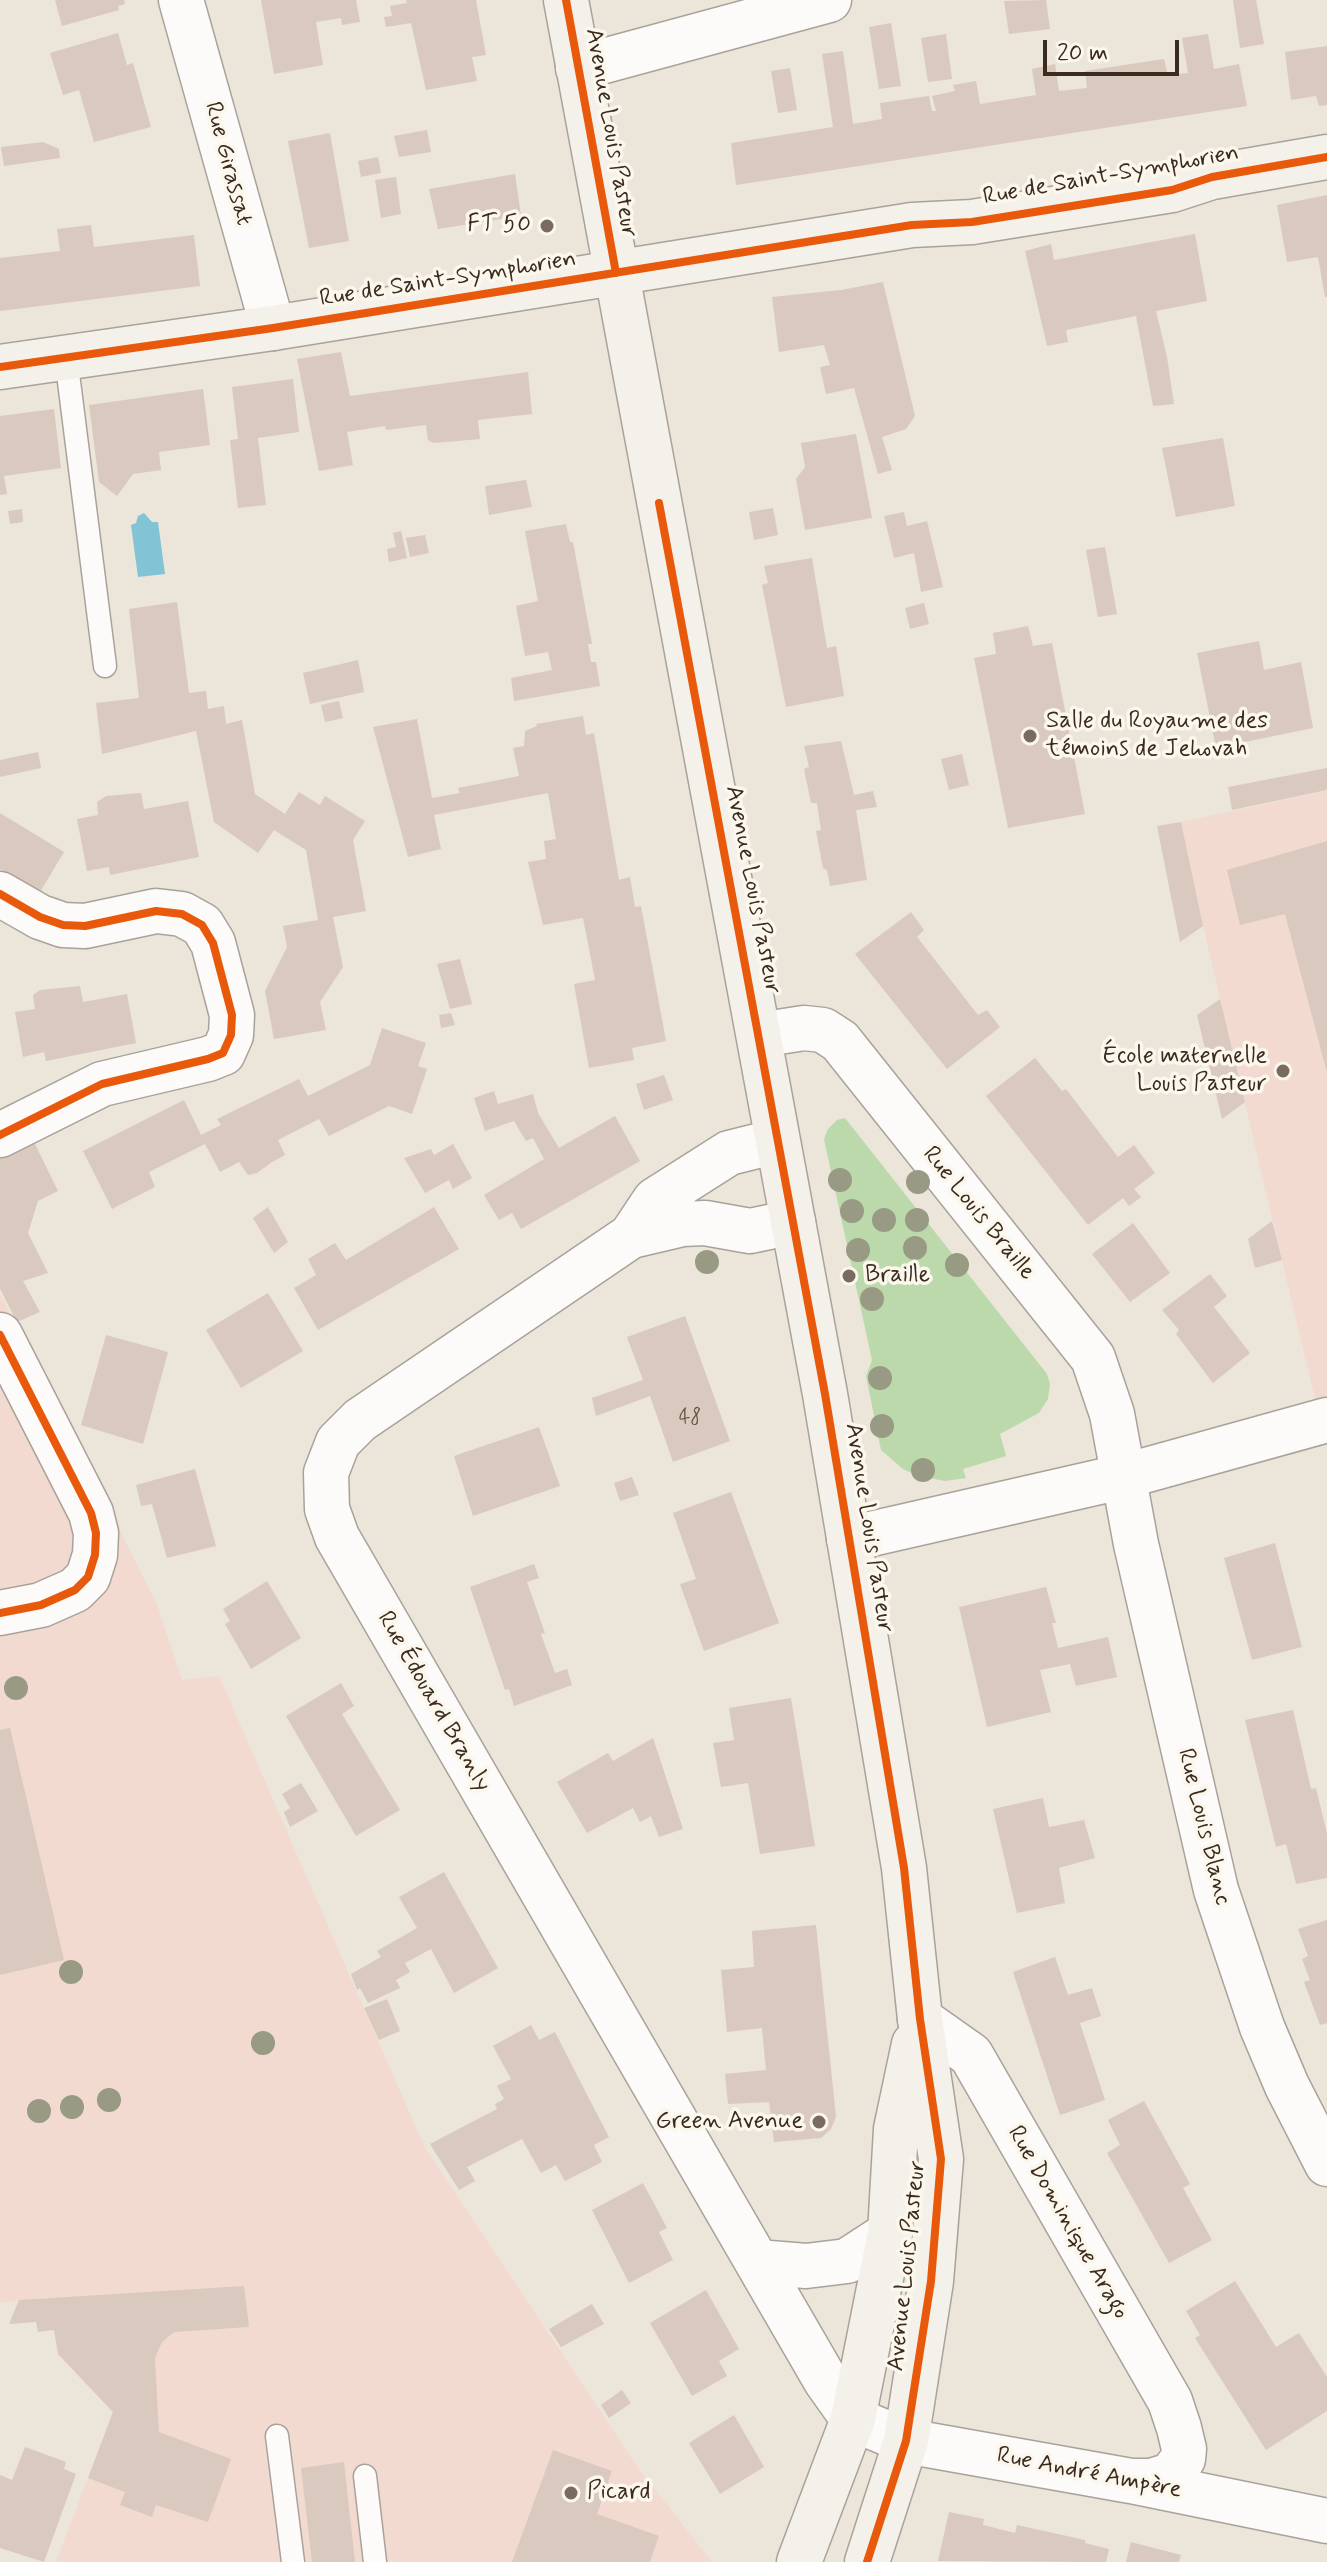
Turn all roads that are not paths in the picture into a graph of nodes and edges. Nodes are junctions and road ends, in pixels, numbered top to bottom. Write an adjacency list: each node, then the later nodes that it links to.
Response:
1 (181, 0): 7 (street, Rue Girassat)
2 (566, 0): 4 (main road, Avenue Louis Pasteur)
3 (829, 0): 4 (street)
4 (578, 68): 6 (main road, Avenue Louis Pasteur)
5 (1327, 157): 6 (main road, Rue de Saint-Symphorien)
6 (616, 273): 7 (main road, Rue de Saint-Symphorien); 12 (main road, Avenue Louis Pasteur)
7 (273, 328): 8 (main road, Rue de Saint-Symphorien)
8 (66, 358): 9 (main road, Rue de Saint-Symphorien); 10 (lane)
9 (0, 367)
10 (105, 666)
11 (0, 894): 13 (street)
12 (759, 1035): 14 (main road, Avenue Louis Pasteur); 19 (street, Rue Louis Braille)
13 (0, 1135)
14 (777, 1141): 15 (main road, Avenue Louis Pasteur); 16 (street, Rue Édouard Branly)
15 (793, 1222): 16 (street, Rue Édouard Branly); 20 (main road, Avenue Louis Pasteur)
16 (631, 1236): 25 (street, Rue Édouard Branly)
17 (0, 1335): 21 (street)
18 (1327, 1420): 19 (street)
19 (1125, 1476): 20 (street); 23 (street, Rue Louis Blanc)
20 (849, 1539): 22 (main road, Avenue Louis Pasteur)
21 (0, 1613)
22 (920, 2019): 24 (main road, Avenue Louis Pasteur); 28 (main road, Avenue Louis Pasteur); 29 (street, Rue Dominique Arago)
23 (1327, 2164)
24 (890, 2233): 25 (street); 26 (main road, Avenue Louis Pasteur)
25 (757, 2262): 26 (street, Rue Édouard Branly)
26 (853, 2419): 28 (street, Rue André Ampère); 36 (main road, Avenue Louis Pasteur)
27 (277, 2436): 34 (lane)
28 (906, 2441): 31 (street, Rue André Ampère); 37 (main road, Avenue Louis Pasteur)
29 (1184, 2449): 31 (street); 32 (street, Rue Dominique Arago)
30 (365, 2476): 35 (lane)
31 (1131, 2481): 32 (street, Rue André Ampère)
32 (1213, 2499): 33 (street, Rue André Ampère)
33 (1327, 2521)
34 (293, 2562)
35 (375, 2562)
36 (799, 2562)
37 (867, 2562)

